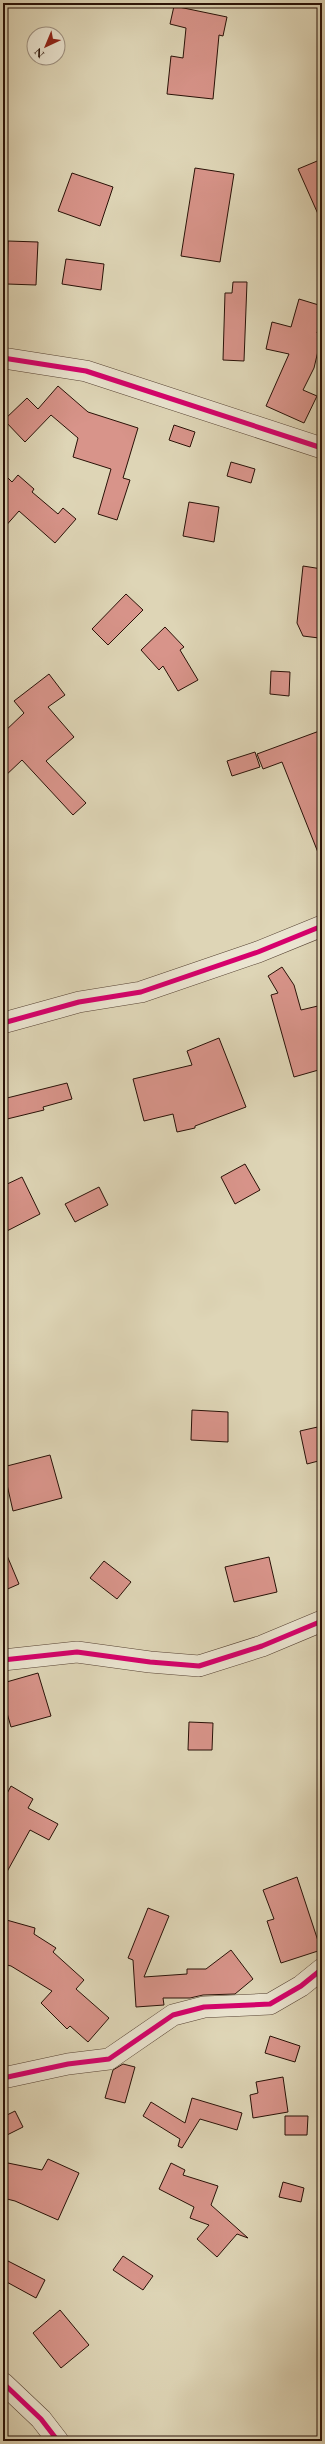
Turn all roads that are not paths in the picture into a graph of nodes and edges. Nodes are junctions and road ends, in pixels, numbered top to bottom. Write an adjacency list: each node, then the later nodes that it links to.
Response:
1 (3, 358): 2 (street)
2 (322, 448)
3 (322, 926): 4 (street)
4 (3, 1023)
5 (322, 1621): 6 (street)
6 (3, 1660)
7 (322, 1969): 8 (street)
8 (3, 2078)
9 (3, 2383): 10 (street)
10 (58, 2441)

